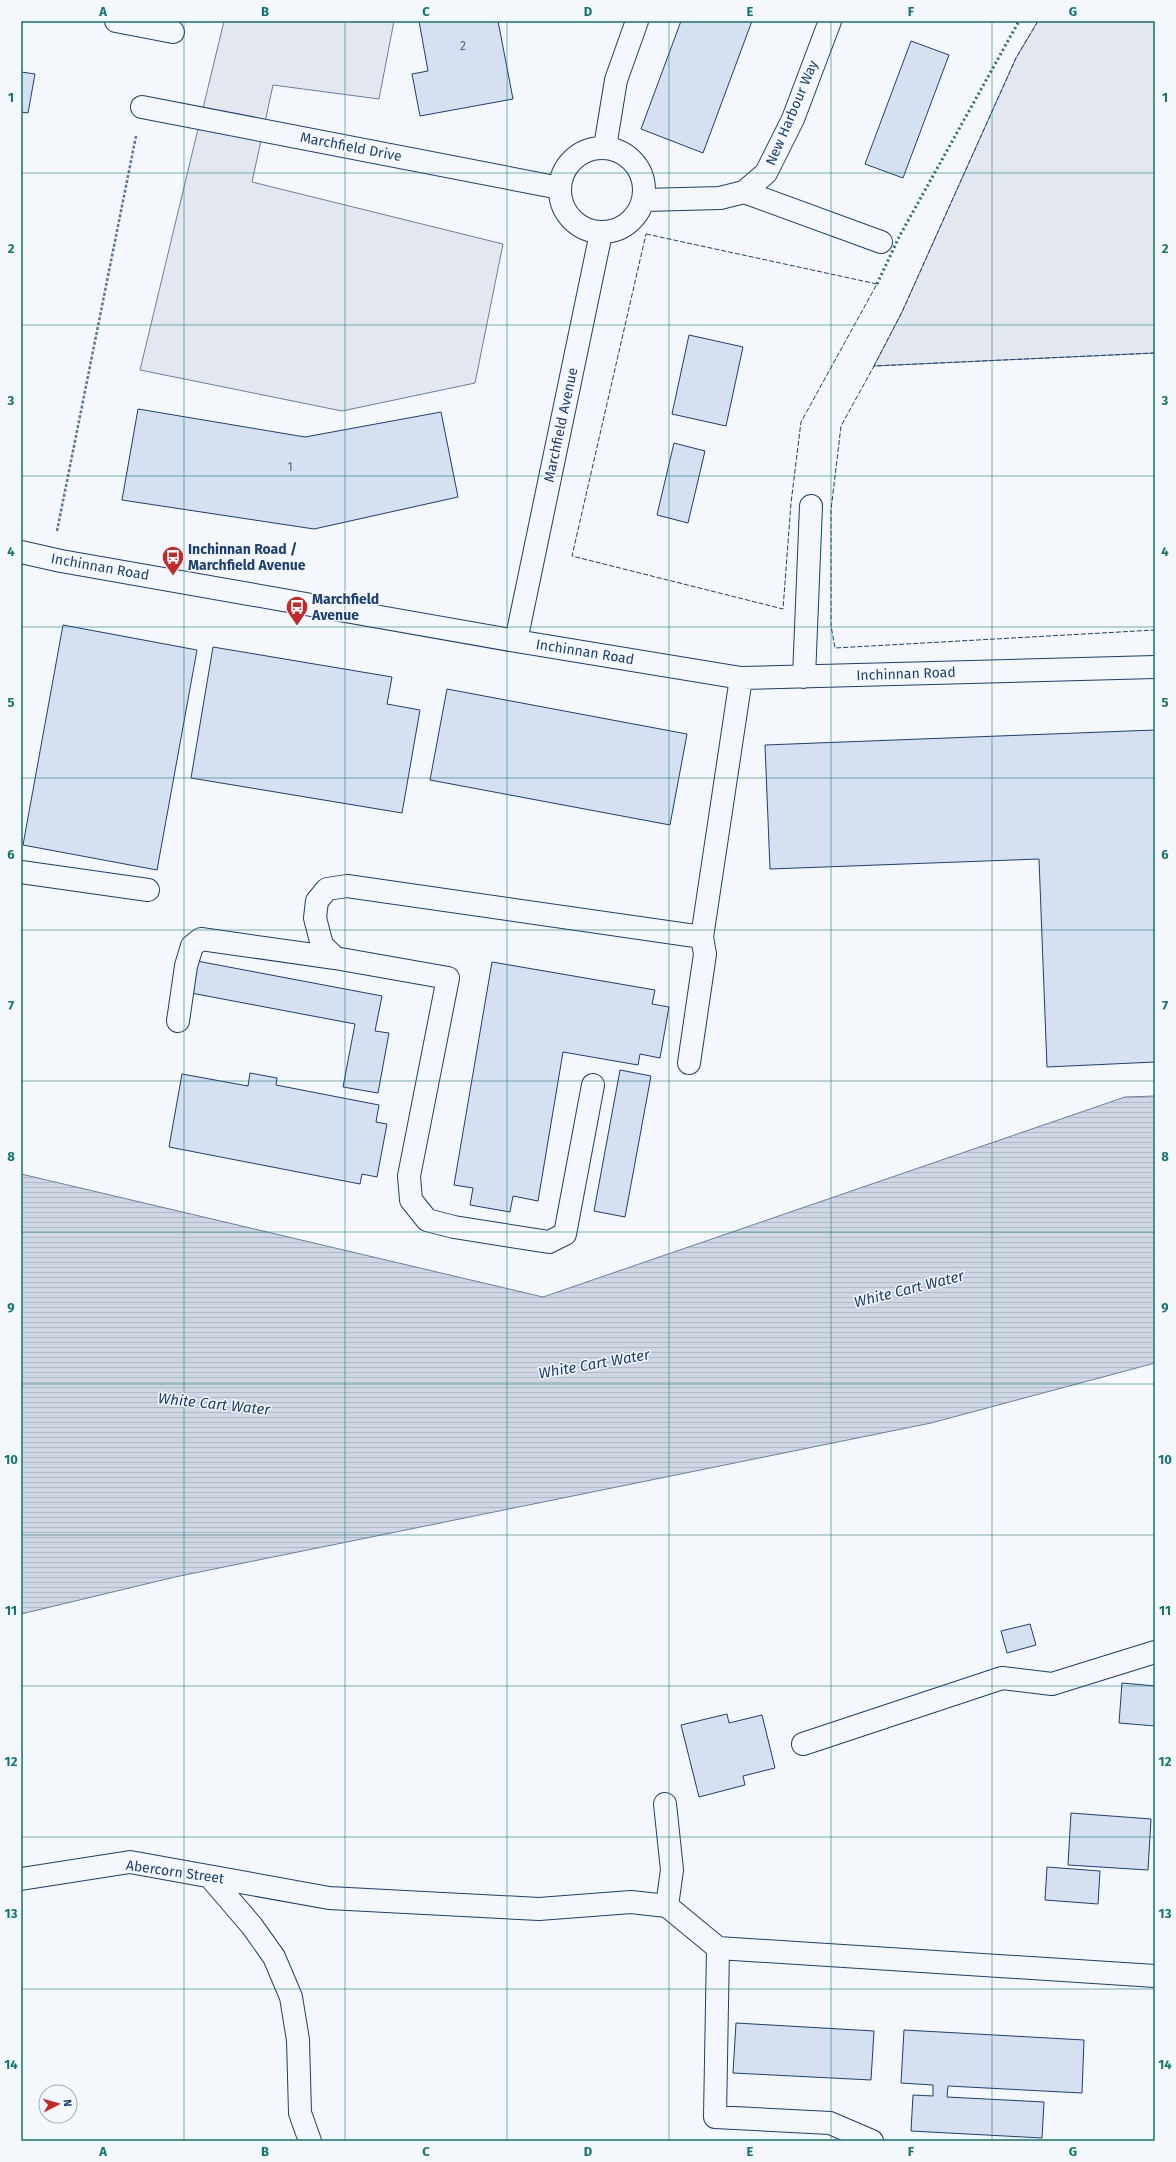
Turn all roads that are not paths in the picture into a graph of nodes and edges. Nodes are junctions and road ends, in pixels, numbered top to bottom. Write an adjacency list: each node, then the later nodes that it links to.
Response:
1 (116, 21): 4 (street)
2 (637, 21): 6 (street)
3 (830, 21): 8 (street, New Harbour Way)
4 (173, 32)
5 (142, 107): 7 (street, Marchfield Drive)
6 (605, 147): 7 (street); 9 (street)
7 (560, 188): 10 (street)
8 (744, 192): 9 (street, New Harbour Way); 11 (street)
9 (644, 200): 10 (street)
10 (601, 233): 14 (street, Marchfield Avenue)
11 (881, 242)
12 (811, 506): 17 (street)
13 (21, 552): 14 (street, Inchinnan Road)
14 (516, 641): 16 (street, Inchinnan Road)
15 (1155, 667): 17 (street, Inchinnan Road)
16 (741, 678): 17 (street, Inchinnan Road); 20 (street)
17 (804, 678)
18 (21, 872): 19 (street)
19 (148, 890)
20 (702, 937): 21 (street); 23 (street)
21 (335, 958): 22 (street); 24 (street)
22 (178, 1021)
23 (689, 1063)
24 (593, 1085)
25 (1155, 1652): 26 (street)
26 (803, 1744)
27 (665, 1804): 30 (street)
28 (210, 1877): 29 (street, Abercorn Street); 30 (street, Abercorn Street); 33 (street)
29 (21, 1879)
30 (667, 1906): 31 (street)
31 (718, 1948): 32 (street); 34 (street)
32 (1155, 1976)
33 (310, 2141)
34 (872, 2141)

